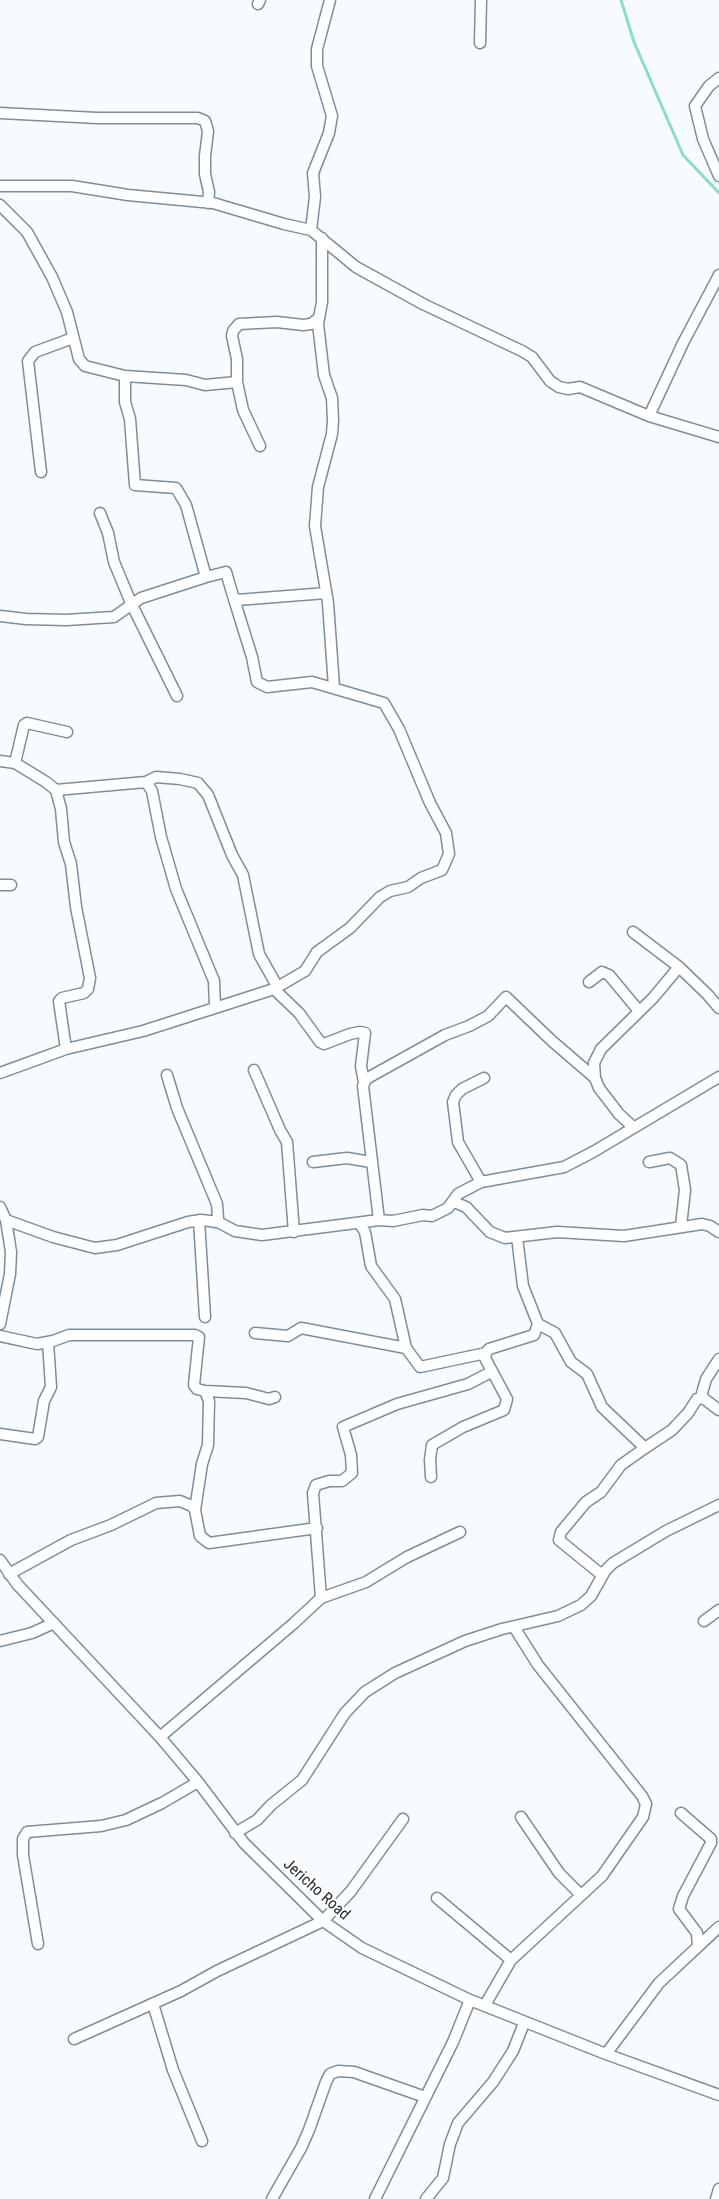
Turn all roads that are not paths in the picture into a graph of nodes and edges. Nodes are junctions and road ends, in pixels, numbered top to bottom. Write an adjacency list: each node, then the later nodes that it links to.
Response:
1 (330, 0): 11 (street)
2 (482, 0): 3 (street)
3 (480, 43)
4 (719, 78): 6 (street)
5 (0, 113): 9 (street)
6 (717, 164): 7 (street)
7 (719, 176)
8 (0, 186): 9 (street)
9 (208, 203): 11 (street)
10 (0, 205): 15 (street)
11 (311, 230): 12 (street)
12 (322, 238): 14 (street); 18 (street)
13 (719, 275): 18 (street)
14 (319, 318): 17 (street); 24 (street)
15 (73, 338): 16 (street); 21 (street)
16 (124, 376): 17 (street); 23 (street)
17 (237, 382): 20 (street)
18 (649, 416): 19 (street)
19 (719, 437)
20 (260, 446)
21 (41, 472)
22 (100, 513): 26 (street)
23 (206, 577): 25 (street); 26 (street)
24 (326, 593): 25 (street); 28 (street)
25 (234, 599): 28 (street)
26 (131, 603): 27 (street); 29 (street)
27 (0, 616)
28 (334, 687): 38 (street)
29 (177, 696)
30 (67, 732): 32 (street)
31 (0, 762): 32 (street)
32 (15, 763): 34 (street)
33 (146, 782): 34 (street); 38 (street); 39 (street)
34 (57, 790): 42 (street)
35 (633, 932): 36 (street)
36 (679, 967): 40 (street); 41 (street)
37 (589, 982): 41 (street)
38 (276, 988): 39 (street); 49 (street)
39 (215, 1007): 42 (street)
40 (719, 1008)
41 (639, 1011): 48 (street)
42 (66, 1049): 44 (street)
43 (254, 1070): 63 (street)
44 (0, 1073)
45 (167, 1075): 60 (street)
46 (719, 1077): 50 (street)
47 (484, 1078): 54 (street)
48 (595, 1078): 49 (street); 50 (street)
49 (364, 1082): 52 (street)
50 (633, 1127): 54 (street)
51 (313, 1162): 52 (street)
52 (371, 1162): 59 (street)
53 (649, 1162): 62 (street)
54 (481, 1182): 55 (street)
55 (454, 1202): 59 (street); 65 (street)
56 (0, 1207): 57 (street)
57 (6, 1220): 58 (street); 67 (street)
58 (199, 1220): 60 (street); 66 (street)
59 (379, 1220): 61 (street)
60 (214, 1222): 63 (street)
61 (358, 1223): 63 (street); 72 (street)
62 (681, 1226): 64 (street); 65 (street)
63 (294, 1232)
64 (719, 1232)
65 (517, 1237): 68 (street)
66 (205, 1317)
67 (0, 1320)
68 (538, 1324): 73 (street); 81 (street)
69 (255, 1333): 72 (street)
70 (0, 1336): 71 (street)
71 (48, 1342): 76 (street); 80 (street)
72 (406, 1348): 73 (street)
73 (486, 1353): 75 (street)
74 (719, 1359): 78 (street)
75 (491, 1372): 82 (street); 85 (street)
76 (205, 1391): 77 (street); 84 (street)
77 (275, 1397)
78 (703, 1398): 79 (street); 81 (street)
79 (719, 1410)
80 (0, 1434)
81 (645, 1448): 89 (street)
82 (431, 1477)
83 (719, 1505): 89 (street)
84 (195, 1510): 85 (street); 88 (street)
85 (316, 1528): 90 (street)
86 (460, 1532): 90 (street)
87 (0, 1560): 88 (street, Jericho Road)
88 (9, 1574): 93 (street, Jericho Road)
89 (602, 1575): 94 (street)
90 (321, 1598): 96 (street)
91 (719, 1610): 92 (street)
92 (704, 1621)
93 (54, 1623): 95 (street); 96 (street, Jericho Road)
94 (514, 1627): 101 (street); 102 (street)
95 (0, 1641)
96 (160, 1737): 97 (street, Jericho Road)
97 (198, 1782): 101 (street, Jericho Road); 106 (street)
98 (681, 1813): 107 (street)
99 (521, 1817): 102 (street)
100 (403, 1819): 104 (street)
101 (235, 1833): 104 (street, Jericho Road)
102 (581, 1895): 108 (street)
103 (437, 1898): 108 (street)
104 (322, 1921): 109 (street, Jericho Road); 110 (street)
105 (719, 1927): 107 (street)
106 (38, 1944)
107 (698, 1946): 114 (street)
108 (511, 1960): 111 (street)
109 (470, 2000): 111 (street, Jericho Road); 116 (street)
110 (153, 2004): 113 (street); 117 (street)
111 (485, 2006): 112 (street, Jericho Road)
112 (524, 2023): 114 (street, Jericho Road); 121 (street)
113 (74, 2039)
114 (606, 2054): 115 (street, Jericho Road)
115 (719, 2095)
116 (425, 2097): 119 (street); 120 (street)
117 (202, 2141)
118 (719, 2189): 122 (street)
119 (272, 2199)
120 (375, 2199)
121 (426, 2199)
122 (716, 2199)

